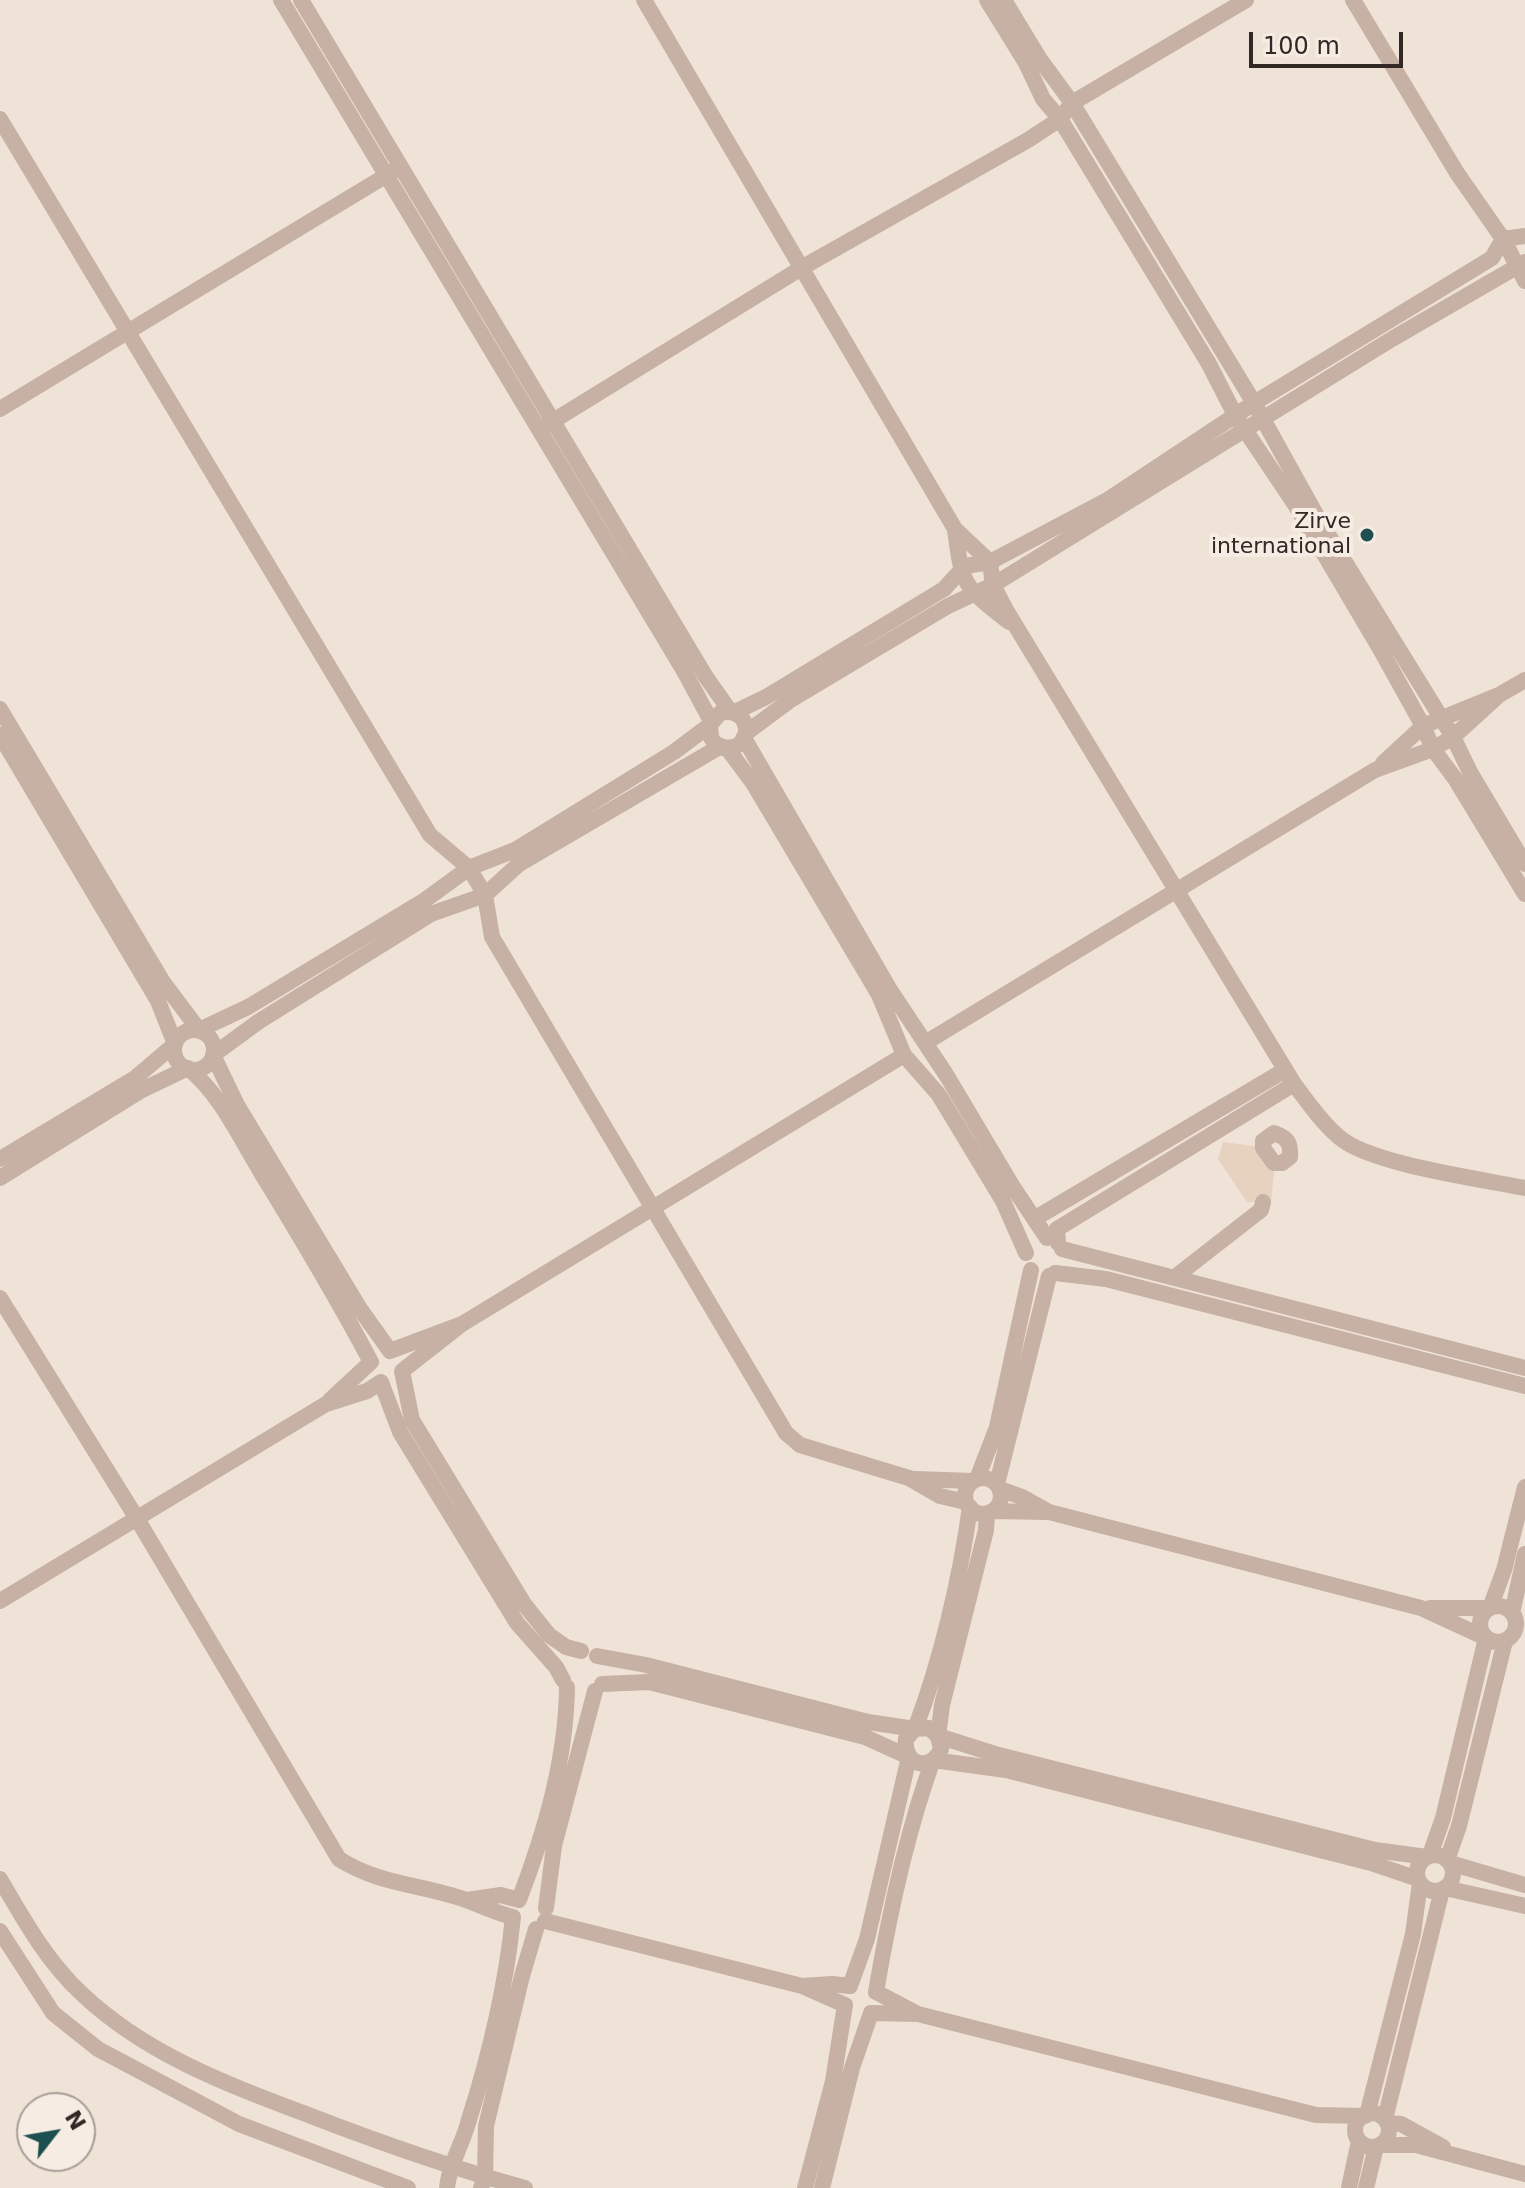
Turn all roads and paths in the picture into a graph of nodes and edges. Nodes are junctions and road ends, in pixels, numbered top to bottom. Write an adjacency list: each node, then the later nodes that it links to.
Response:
1 (281, 0): 11 (street)
2 (301, 0): 11 (street)
3 (644, 0): 14 (street)
4 (987, 0): 10 (street)
5 (1004, 0): 8 (street)
6 (1246, 0): 8 (street)
7 (1353, 0): 13 (street)
8 (1072, 103): 10 (street); 18 (street)
9 (0, 119): 17 (street)
10 (1060, 119): 14 (street); 22 (street)
11 (394, 171): 17 (street); 21 (street); 23 (street)
12 (1525, 236): 13 (street)
13 (1503, 239): 15 (street); 16 (street)
14 (803, 267): 21 (street); 24 (street)
15 (1522, 270): 16 (street)
16 (1388, 332): 18 (street); 20 (street)
17 (126, 333): 19 (street); 47 (street)
18 (1254, 403): 20 (street); 22 (street)
19 (0, 409)
20 (1263, 420): 22 (street); 36 (street)
21 (553, 421): 23 (street); 29 (street)
22 (1240, 422): 25 (street); 27 (street); 38 (street)
23 (538, 430): 29 (street)
24 (955, 529): 25 (street); 26 (street)
25 (990, 562): 26 (street); 27 (street)
26 (961, 572): 28 (street); 31 (street)
27 (993, 585): 28 (street); 30 (street)
28 (973, 594): 30 (street); 31 (street)
29 (656, 607): 34 (street); 37 (street)
30 (1019, 630): 48 (street)
31 (868, 644): 34 (street); 40 (street)
32 (1525, 680): 33 (street)
33 (1499, 695): 36 (street); 41 (street)
34 (732, 712): 37 (street); 40 (street)
35 (1, 714): 45 (street)
36 (1442, 720): 38 (street); 41 (street)
37 (711, 723): 42 (street); 47 (street)
38 (1423, 726): 43 (street); 44 (street)
39 (0, 735): 45 (street)
40 (745, 736): 42 (street); 51 (street)
41 (1453, 737): 43 (street); 46 (street)
42 (724, 747): 50 (street); 51 (street)
43 (1433, 749): 44 (street); 49 (street)
44 (1375, 770): 48 (street)
45 (72, 843): 52 (street); 54 (street)
46 (1525, 864)
47 (469, 868): 50 (street); 52 (street)
48 (1177, 890): 53 (street); 58 (street)
49 (1525, 894)
50 (485, 895): 55 (street); 63 (street)
51 (846, 926): 53 (street); 56 (street)
52 (199, 1030): 54 (street); 55 (street)
53 (925, 1043): 64 (street)
54 (175, 1044): 57 (street); 59 (street)
55 (213, 1055): 57 (street); 73 (street)
56 (904, 1055): 63 (street); 66 (street)
57 (188, 1068): 60 (street); 74 (street)
58 (1290, 1077): 61 (street); 64 (street); 65 (street)
59 (0, 1159)
60 (0, 1178)
61 (1525, 1188)
62 (1263, 1202): 69 (street)
63 (651, 1208): 71 (street); 80 (street)
64 (1034, 1219): 65 (street)
65 (1056, 1243): 66 (street); 68 (street); 69 (street)
66 (1026, 1253): 67 (street)
67 (1031, 1270): 68 (street); 81 (street)
68 (1052, 1274): 72 (street); 82 (street)
69 (1175, 1277): 72 (street)
70 (0, 1298): 87 (street)
71 (462, 1324): 73 (street); 76 (street)
72 (1410, 1347): 75 (street); 78 (street)
73 (390, 1351): 74 (street); 76 (street)
74 (371, 1362): 77 (street); 79 (street)
75 (1525, 1368)
76 (402, 1371): 77 (street); 95 (street)
77 (381, 1382): 79 (street); 96 (street)
78 (1525, 1386)
79 (326, 1404): 87 (street)
80 (909, 1478): 81 (street); 84 (street)
81 (975, 1480): 82 (street); 84 (street)
82 (998, 1487): 85 (street); 86 (street)
83 (1525, 1487): 91 (street)
84 (968, 1505): 85 (street); 98 (street)
85 (990, 1512): 86 (street); 99 (street)
86 (1049, 1512): 90 (street)
87 (136, 1517): 89 (street); 111 (street)
88 (1525, 1554): 92 (street)
89 (0, 1601)
90 (1421, 1608): 91 (street); 93 (street)
91 (1490, 1608): 92 (street); 93 (street)
92 (1517, 1618): 94 (street)
93 (1486, 1638): 94 (street); 105 (street)
94 (1514, 1639): 106 (street)
95 (589, 1654): 96 (street); 97 (street); 98 (street)
96 (565, 1683): 97 (street); 102 (street)
97 (598, 1688): 100 (street); 102 (street)
98 (915, 1729): 99 (street); 100 (street)
99 (938, 1736): 101 (street); 103 (street)
100 (909, 1757): 101 (street); 120 (street)
101 (933, 1760): 103 (street); 121 (street)
102 (568, 1764): 112 (street); 115 (street)
103 (1020, 1767): 104 (street)
104 (1342, 1849): 105 (street); 108 (street)
105 (1428, 1856): 106 (street); 108 (street)
106 (1449, 1861): 109 (street); 110 (street)
107 (0, 1879): 131 (street)
108 (1419, 1881): 110 (street); 126 (street)
109 (1525, 1885)
110 (1443, 1889): 113 (street); 127 (street)
111 (467, 1900): 112 (street); 114 (street)
112 (519, 1900): 114 (street); 115 (street)
113 (1525, 1906)
114 (513, 1917): 115 (street); 131 (street)
115 (542, 1919): 119 (street); 133 (street)
116 (0, 1931): 117 (street)
117 (16, 1956): 118 (street); 134 (street)
118 (0, 1964)
119 (802, 1986): 120 (street); 122 (street)
120 (850, 1986): 121 (street); 122 (street)
121 (876, 1992): 123 (street); 124 (street)
122 (845, 2005): 123 (street); 137 (street)
123 (871, 2013): 124 (street); 138 (street)
124 (918, 2014): 125 (street)
125 (1316, 2115): 126 (street); 128 (street)
126 (1366, 2115): 127 (street); 128 (street)
127 (1386, 2121): 129 (street); 130 (street)
128 (1358, 2139): 129 (street); 139 (street)
129 (1378, 2146): 130 (street); 140 (street)
130 (1454, 2155): 132 (street)
131 (451, 2167): 133 (street); 135 (street)
132 (1525, 2174)
133 (483, 2183): 136 (street)
134 (408, 2188)
135 (447, 2188)
136 (525, 2188)
137 (805, 2188)
138 (822, 2188)
139 (1349, 2188)
140 (1366, 2188)

